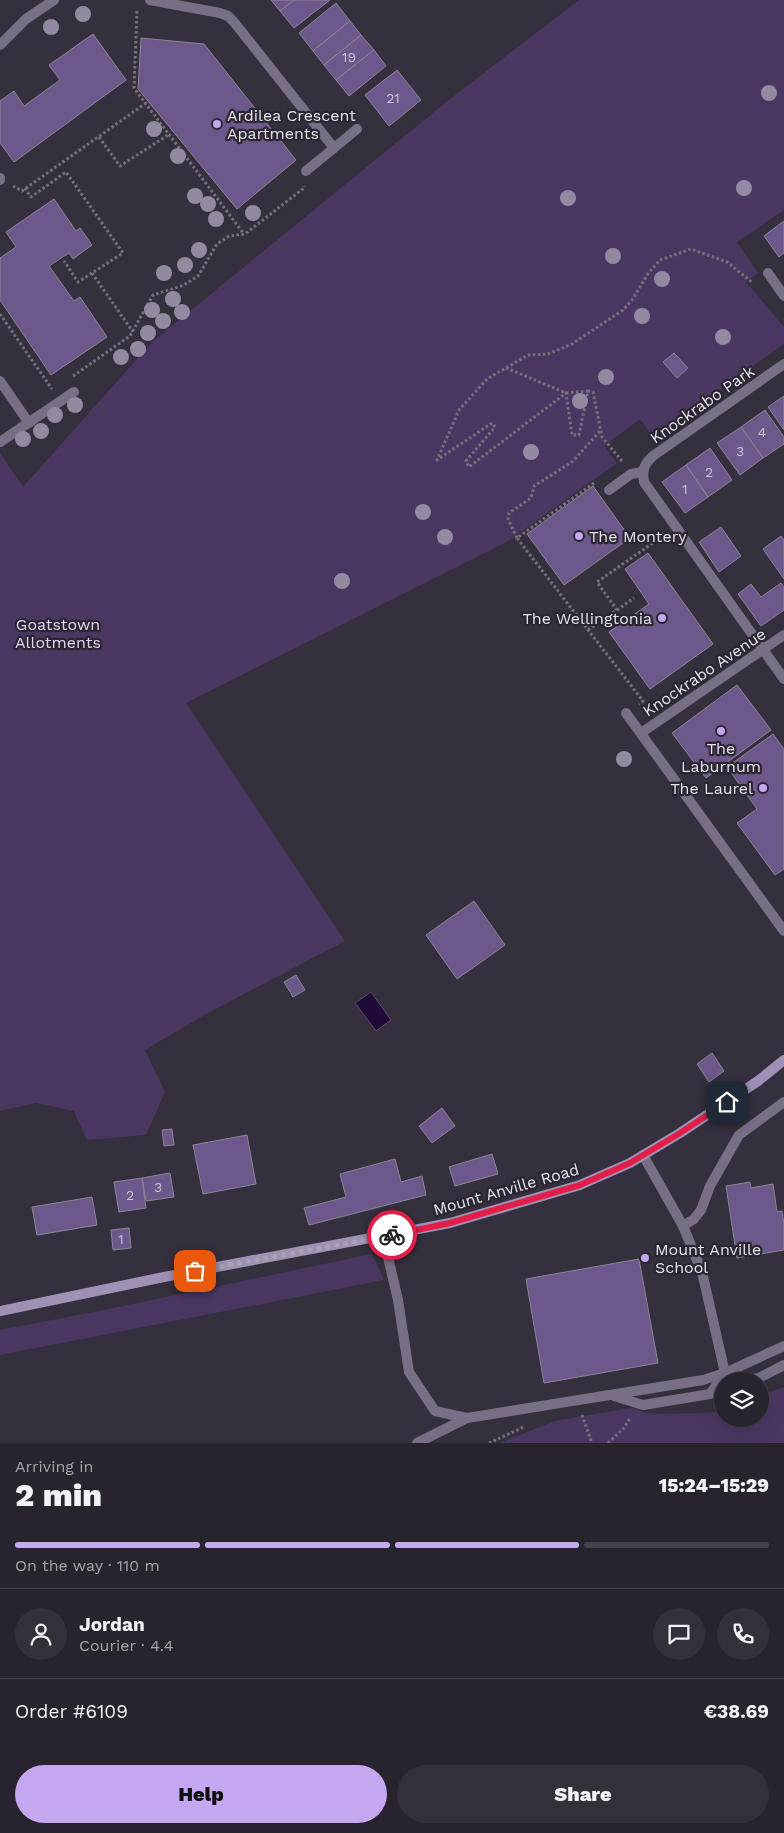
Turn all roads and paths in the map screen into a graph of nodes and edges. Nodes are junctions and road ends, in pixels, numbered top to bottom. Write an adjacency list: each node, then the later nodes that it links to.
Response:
1 (54, 0): 4 (street)
2 (150, 0): 9 (street)
3 (137, 9): 5 (path)
4 (0, 46)
5 (146, 103): 7 (path); 8 (path)
6 (357, 128): 9 (street)
7 (168, 135): 8 (path); 11 (path)
8 (99, 136): 13 (path)
9 (334, 148): 10 (street)
10 (306, 170): 11 (path)
11 (245, 234): 17 (path)
12 (64, 261): 13 (path)
13 (92, 273): 17 (path)
14 (768, 273): 15 (street); 19 (path)
15 (784, 296)
16 (0, 314): 22 (path)
17 (132, 332): 20 (path)
18 (784, 364): 29 (street, Knockrabo Park)
19 (505, 367): 25 (path); 25 (path)
20 (68, 379)
21 (0, 381): 26 (street)
22 (60, 385)
23 (588, 391): 25 (path); 25 (path); 27 (path)
24 (74, 392): 26 (street)
25 (566, 393)
26 (29, 423): 28 (street)
27 (601, 430): 29 (path); 33 (path)
28 (0, 442)
29 (642, 472): 31 (street); 32 (street)
30 (598, 480): 33 (path)
31 (609, 490)
32 (676, 527): 35 (path); 38 (street)
33 (517, 538): 36 (path)
34 (634, 598): 35 (path)
35 (617, 610): 36 (path)
36 (588, 630): 40 (path)
37 (784, 635): 38 (street, Knockrabo Avenue)
38 (763, 650): 39 (street); 41 (street, Knockrabo Avenue)
39 (784, 679)
40 (626, 713): 41 (street)
41 (641, 733): 42 (street)
42 (784, 931)
43 (784, 1060): 45 (main road, Mount Anville Road)
44 (784, 1102): 46 (street)
45 (643, 1155): 46 (street); 47 (main road, Mount Anville Road)
46 (683, 1226): 51 (street)
47 (383, 1236): 48 (main road, Mount Anville Road); 59 (street)
48 (0, 1311)
49 (784, 1346): 52 (street)
50 (784, 1365): 53 (street)
51 (725, 1372)
52 (727, 1372)
53 (769, 1373)
54 (714, 1376): 56 (street)
55 (714, 1388): 56 (street)
56 (610, 1395): 59 (street)
57 (580, 1410): 63 (path)
58 (632, 1416): 64 (path)
59 (467, 1418): 61 (street)
60 (531, 1424): 62 (path)
61 (417, 1443)
62 (489, 1443)
63 (592, 1443)
64 (608, 1443)

